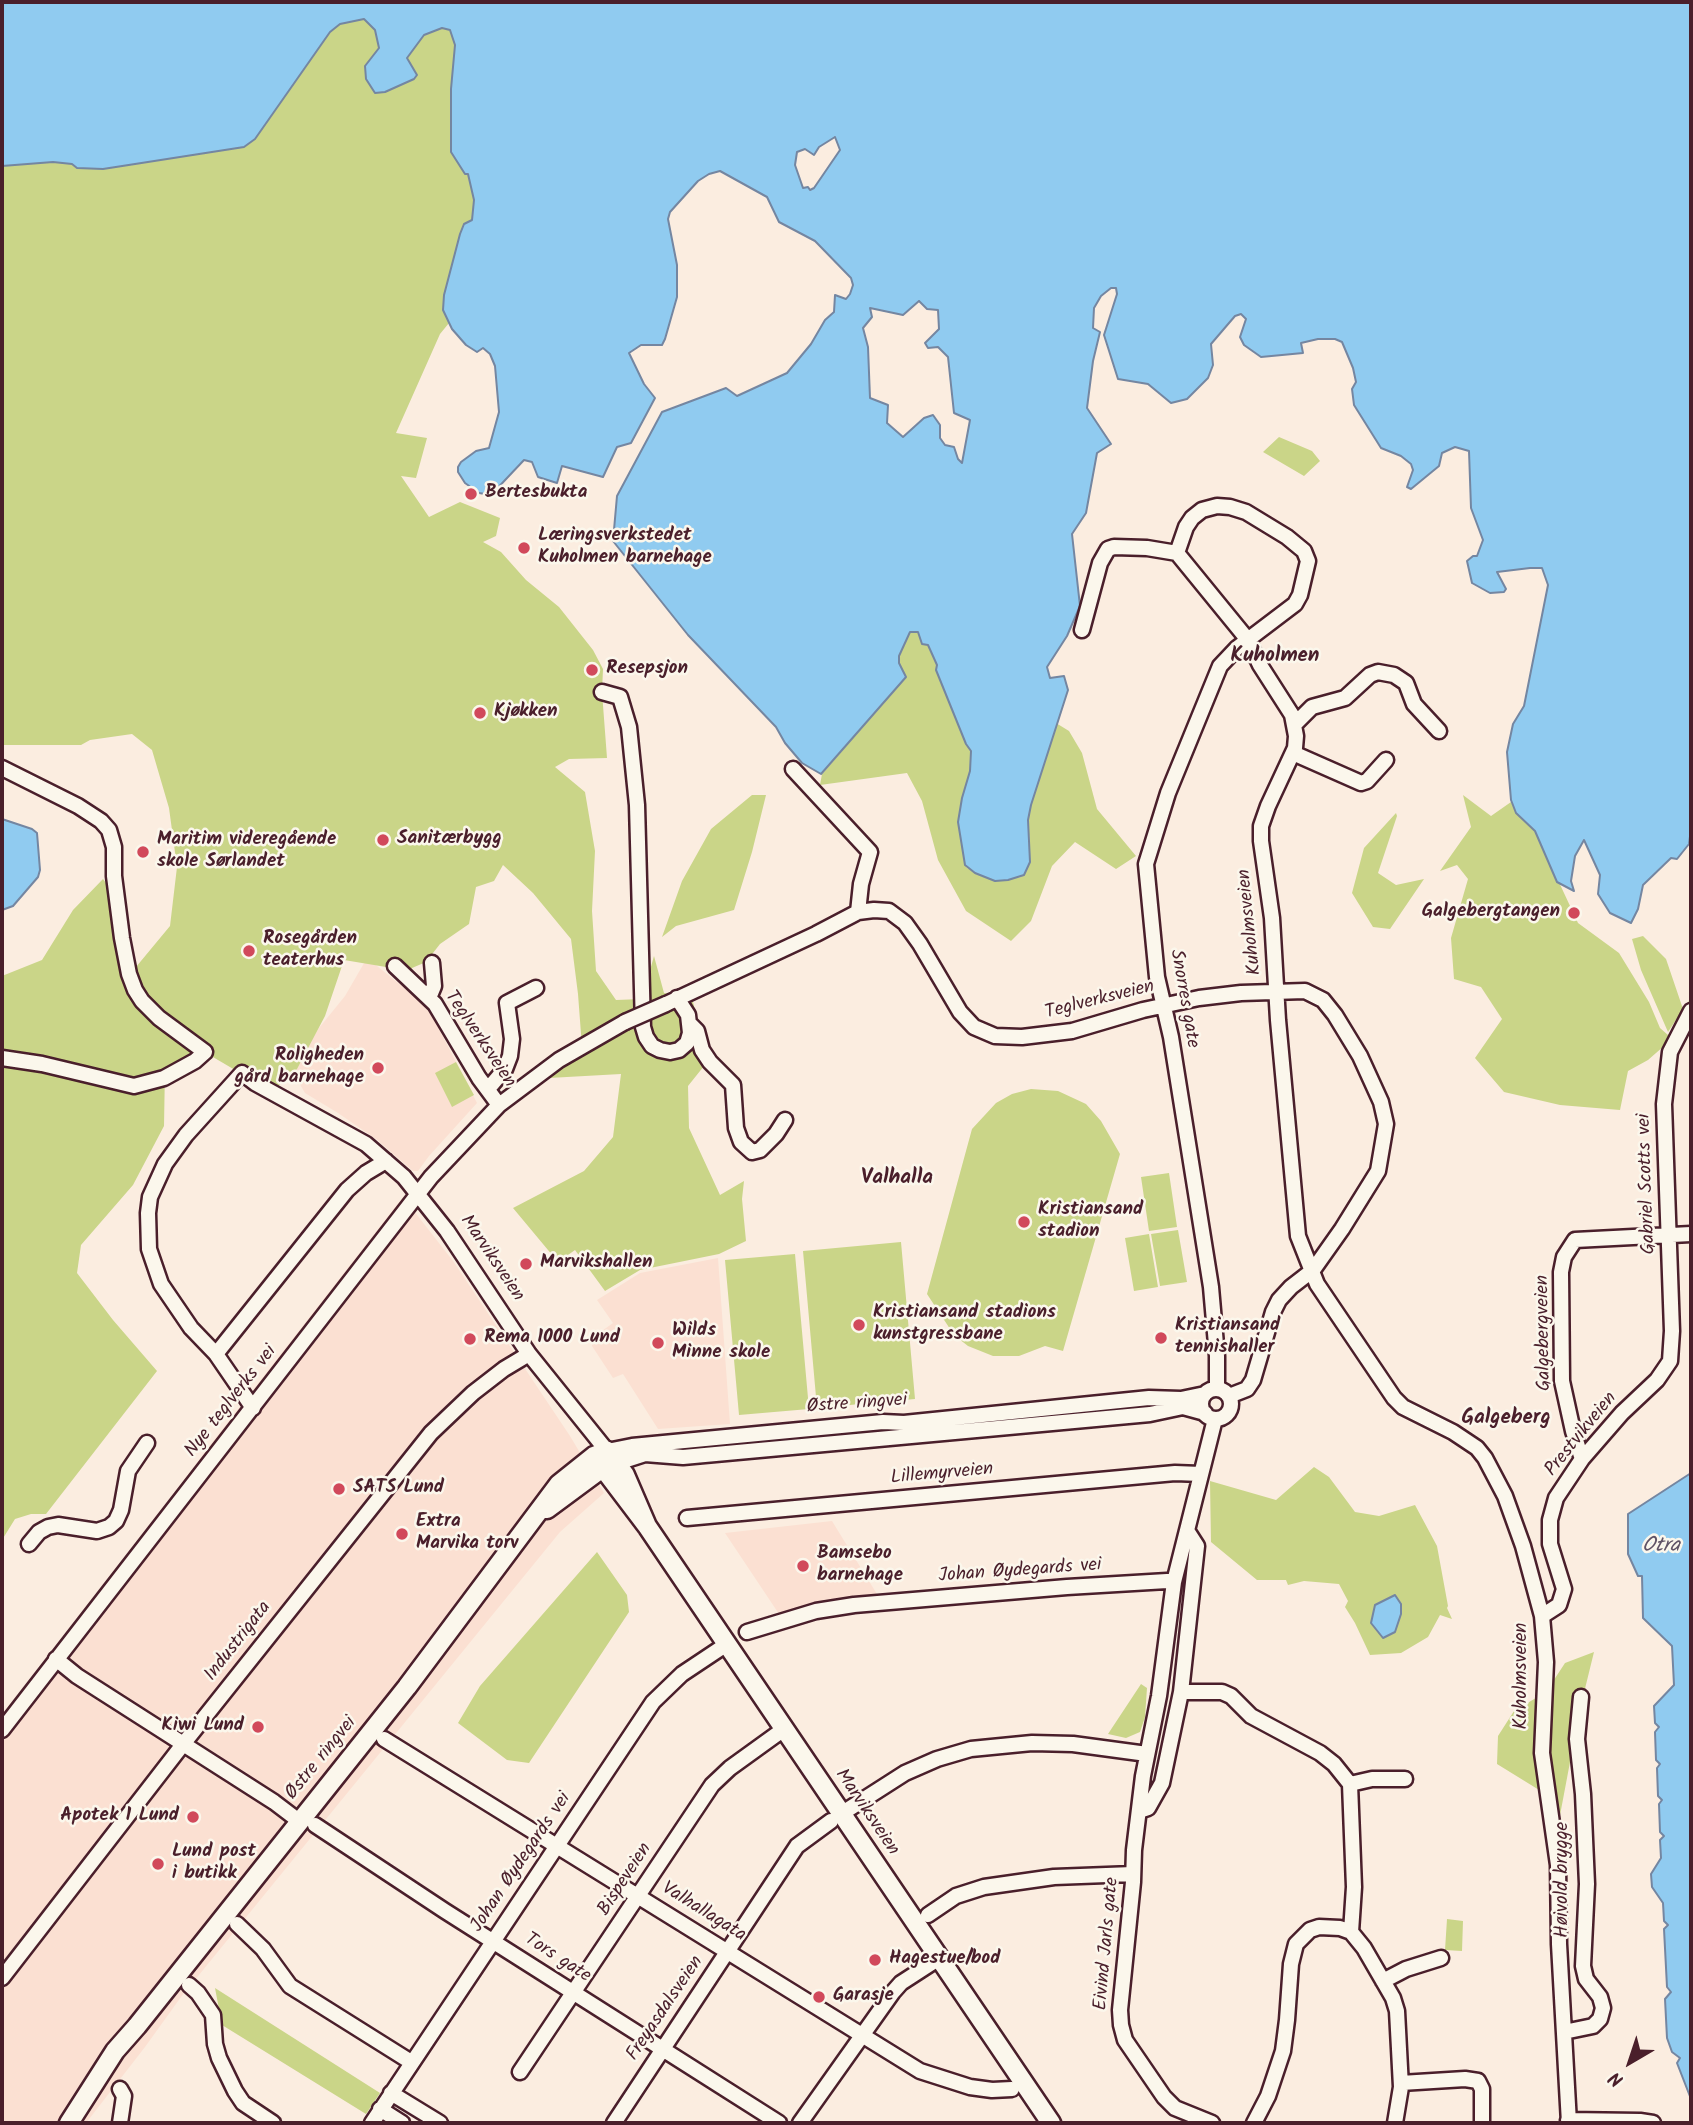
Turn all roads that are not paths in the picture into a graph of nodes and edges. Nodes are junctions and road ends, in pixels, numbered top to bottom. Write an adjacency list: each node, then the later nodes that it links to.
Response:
1 (1177, 553): 2 (street); 3 (street); 3 (street)
2 (1082, 630)
3 (1248, 640): 5 (street); 18 (street, Snorres gate)
4 (602, 692): 20 (street)
5 (1295, 724): 6 (street); 7 (street, Kuholmsveien)
6 (1439, 731)
7 (1293, 753): 8 (street); 15 (street, Kuholmsveien)
8 (1386, 760)
9 (2, 768): 21 (street)
10 (793, 769): 11 (street)
11 (858, 912): 17 (street, Teglverksveien); 18 (street, Teglverksveien)
12 (432, 964): 16 (street)
13 (395, 966): 16 (street, Teglverksveien)
14 (536, 988): 22 (street)
15 (1278, 991): 18 (street, Teglverksveien); 29 (street); 29 (street, Kuholmsveien)
16 (429, 998): 22 (street, Teglverksveien)
17 (671, 1001): 20 (street); 23 (street, Teglverksveien, bridge)
18 (1164, 1006): 33 (street, Snorres gate)
19 (1691, 1011): 28 (street, Gabriel Scotts vei)
20 (691, 1025): 24 (street)
21 (2, 1058)
22 (488, 1089): 23 (street, Teglverksveien)
23 (499, 1105): 26 (street, Nye teglverks vei)
24 (785, 1121)
25 (386, 1161): 26 (street, Marviksveien); 30 (street); 30 (street, Marviksveien)
26 (417, 1195): 31 (street, Marviksveien); 34 (street, Nye teglverks vei)
27 (1691, 1234): 28 (street, Galgebergveien)
28 (1670, 1236): 32 (street, Gabriel Scotts vei); 37 (street, Galgebergveien)
29 (1313, 1270): 33 (street, Kuholmsveien); 44 (street, Kuholmsveien)
30 (216, 1354): 34 (street)
31 (529, 1354): 38 (street, Marviksveien); 53 (street, Industrigata)
32 (1670, 1362): 37 (street, Prestvikveien)
33 (1217, 1393): 35 (street, Snorres gate); 35 (street); 38 (street, Østre ringvei)
34 (253, 1408): 47 (street, Nye teglverks vei)
35 (1210, 1416): 38 (street, Østre ringvei); 39 (street, Eivind Jarls gate)
36 (147, 1443): 42 (street)
37 (1583, 1459): 44 (street, Prestvikveien)
38 (605, 1460): 46 (main road, Marviksveien); 59 (main road, Østre ringvei)
39 (1201, 1474): 40 (street, Lillemyrveien); 41 (street, Eivind Jarls gate)
40 (687, 1518)
41 (1188, 1532): 43 (street, Eivind Jarls gate); 48 (street, Eivind Jarls gate)
42 (29, 1544)
43 (1174, 1582): 45 (street, Johan Øydegards vei); 54 (street, Eivind Jarls gate)
44 (1542, 1616): 75 (street, Kuholmsveien)
45 (747, 1632)
46 (726, 1644): 50 (main road, Marviksveien); 60 (street, Johan Øydegards vei)
47 (56, 1660): 51 (street, Nye teglverks vei); 53 (street, Tors gate)
48 (1181, 1692): 56 (street); 57 (street, Eivind Jarls gate)
49 (1581, 1697): 75 (street, Høivold brygge)
50 (784, 1729): 58 (main road, Marviksveien); 62 (street, Bispeveien)
51 (2, 1730)
52 (384, 1739): 60 (street, Valhallagata)
53 (184, 1742): 59 (street, Tors gate); 70 (street, Industrigata)
54 (1147, 1754): 57 (street, Eivind Jarls gate); 58 (street, Freyasdalsveien)
55 (1405, 1779): 56 (street)
56 (1350, 1784): 65 (street)
57 (1139, 1811): 61 (street, Eivind Jarls gate)
58 (836, 1818): 67 (street, Freyasdalsveien); 69 (main road, Marviksveien)
59 (307, 1823): 66 (street, Tors gate); 74 (main road, Østre ringvei)
60 (557, 1846): 62 (street, Valhallagata); 66 (street, Johan Øydegards vei)
61 (1133, 1874): 63 (street); 97 (street, Eivind Jarls gate)
62 (638, 1896): 67 (street, Valhallagata); 73 (street, Bispeveien)
63 (928, 1915)
64 (237, 1924): 78 (street)
65 (1351, 1932): 71 (street); 98 (street)
66 (493, 1940): 73 (street, Tors gate); 78 (street, Johan Øydegards vei)
67 (728, 1952): 76 (street, Valhallagata); 77 (street, Freyasdalsveien)
68 (1441, 1958): 71 (street)
69 (938, 1959): 76 (street); 96 (main road, Marviksveien)
70 (2, 1978)
71 (1383, 1981): 80 (street)
72 (189, 1985): 89 (street)
73 (572, 1991): 77 (street, Tors gate); 79 (street, Bispeveien)
74 (137, 2026): 86 (main road, Østre ringvei); 87 (main road, Østre ringvei)
75 (1564, 2032): 85 (street, Kuholmsveien)
76 (861, 2036): 82 (street, Valhallagata); 95 (street)
77 (663, 2050): 93 (street, Freyasdalsveien); 94 (street, Tors gate)
78 (411, 2062): 83 (street, Johan Øydegards vei)
79 (520, 2071)
80 (1401, 2084): 99 (street); 100 (street)
81 (120, 2089): 88 (street)
82 (1012, 2089)
83 (391, 2092): 84 (street, Johan Øydegards vei); 92 (street)
84 (380, 2109): 90 (street, Johan Øydegards vei); 91 (street)
85 (1568, 2122): 101 (street)
86 (69, 2123)
87 (81, 2123)
88 (120, 2123)
89 (273, 2123)
90 (372, 2123)
91 (402, 2123)
92 (440, 2123)
93 (614, 2123)
94 (779, 2123)
95 (800, 2123)
96 (1051, 2123)
97 (1212, 2123)
98 (1254, 2123)
99 (1395, 2123)
100 (1482, 2123)
101 (1653, 2123)

